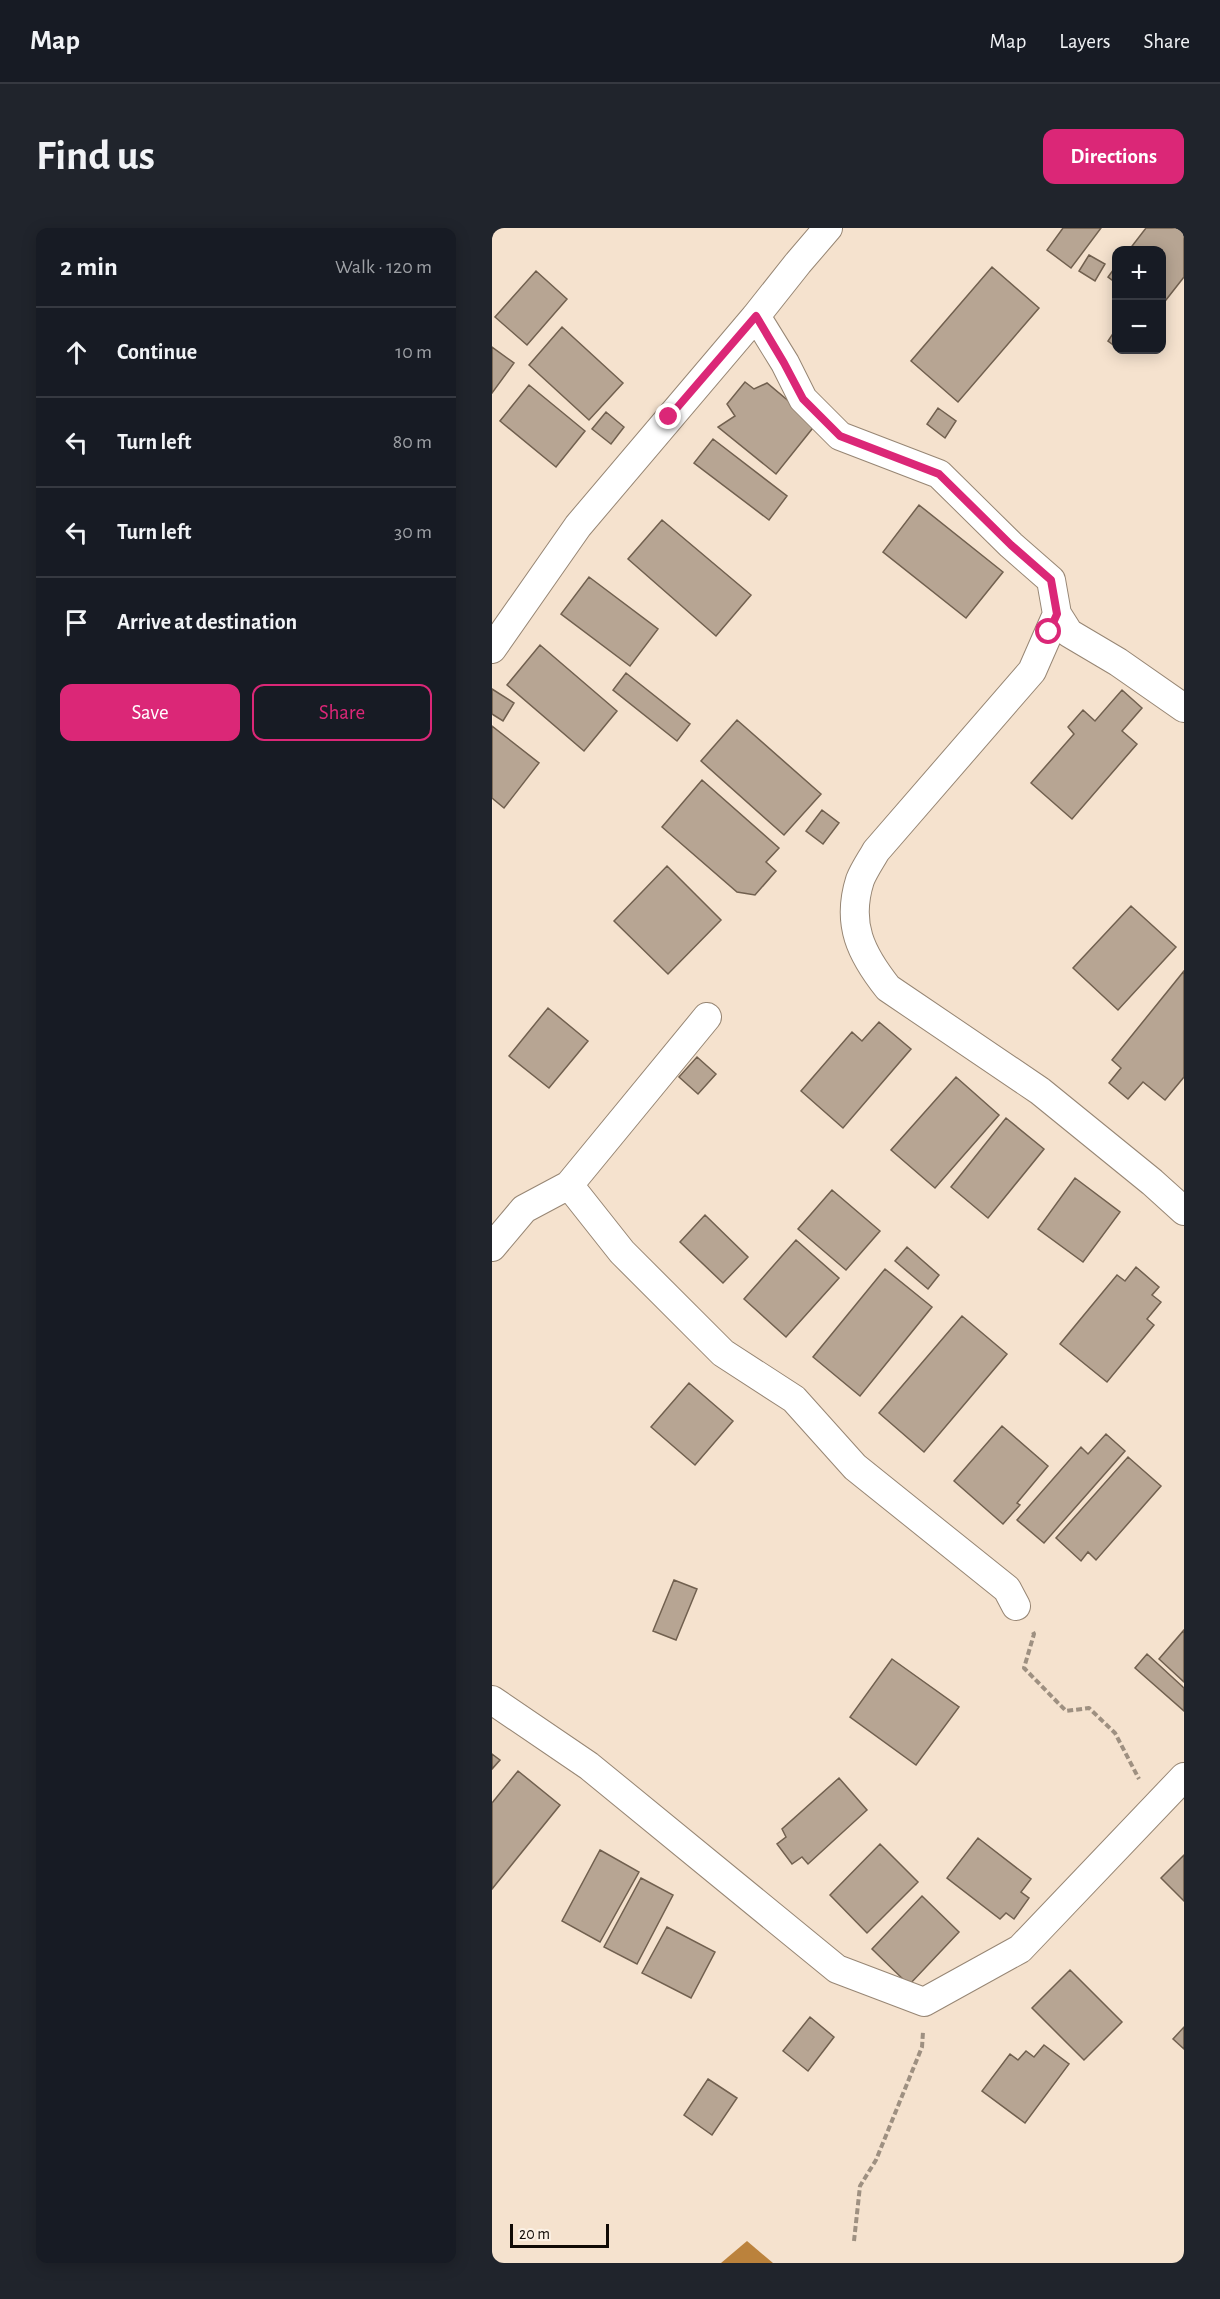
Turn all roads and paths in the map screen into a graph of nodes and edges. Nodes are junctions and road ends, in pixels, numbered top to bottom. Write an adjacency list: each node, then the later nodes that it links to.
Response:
1 (828, 228): 2 (street)
2 (756, 316): 3 (street); 4 (street)
3 (1057, 614): 5 (street); 8 (street)
4 (492, 649)
5 (1184, 708)
6 (707, 1017): 7 (street)
7 (569, 1185): 9 (street); 10 (street)
8 (1184, 1210)
9 (492, 1247)
10 (1016, 1606): 13 (path)
11 (492, 1700): 14 (street)
12 (1184, 1777): 13 (street)
13 (1150, 1812): 14 (street)
14 (924, 2002): 15 (path)
15 (854, 2241)

